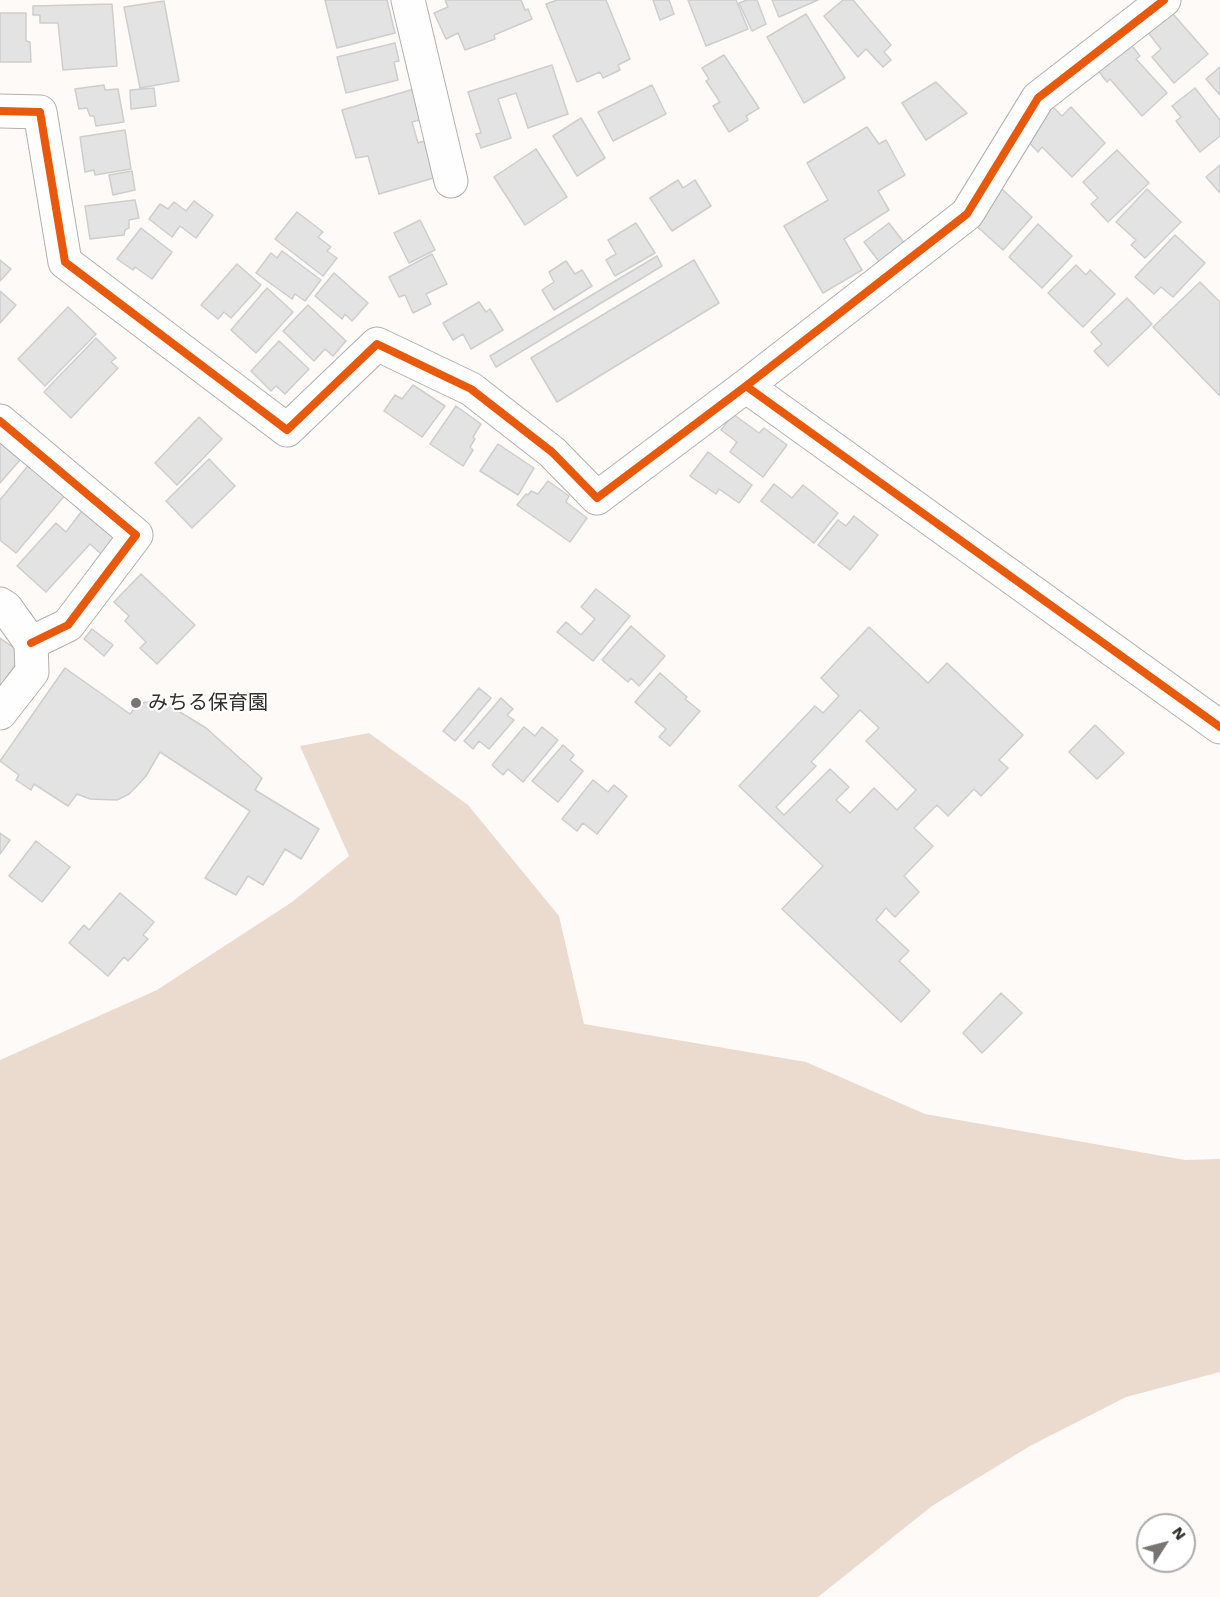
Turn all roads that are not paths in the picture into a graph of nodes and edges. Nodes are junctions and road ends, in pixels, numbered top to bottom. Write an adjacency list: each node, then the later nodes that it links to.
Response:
1 (408, 0): 4 (street)
2 (1164, 0): 5 (street)
3 (0, 111): 5 (street)
4 (451, 181)
5 (746, 386): 10 (street)
6 (0, 421): 8 (street)
7 (0, 604): 8 (street)
8 (31, 643): 9 (street)
9 (0, 713)
10 (1220, 727)

